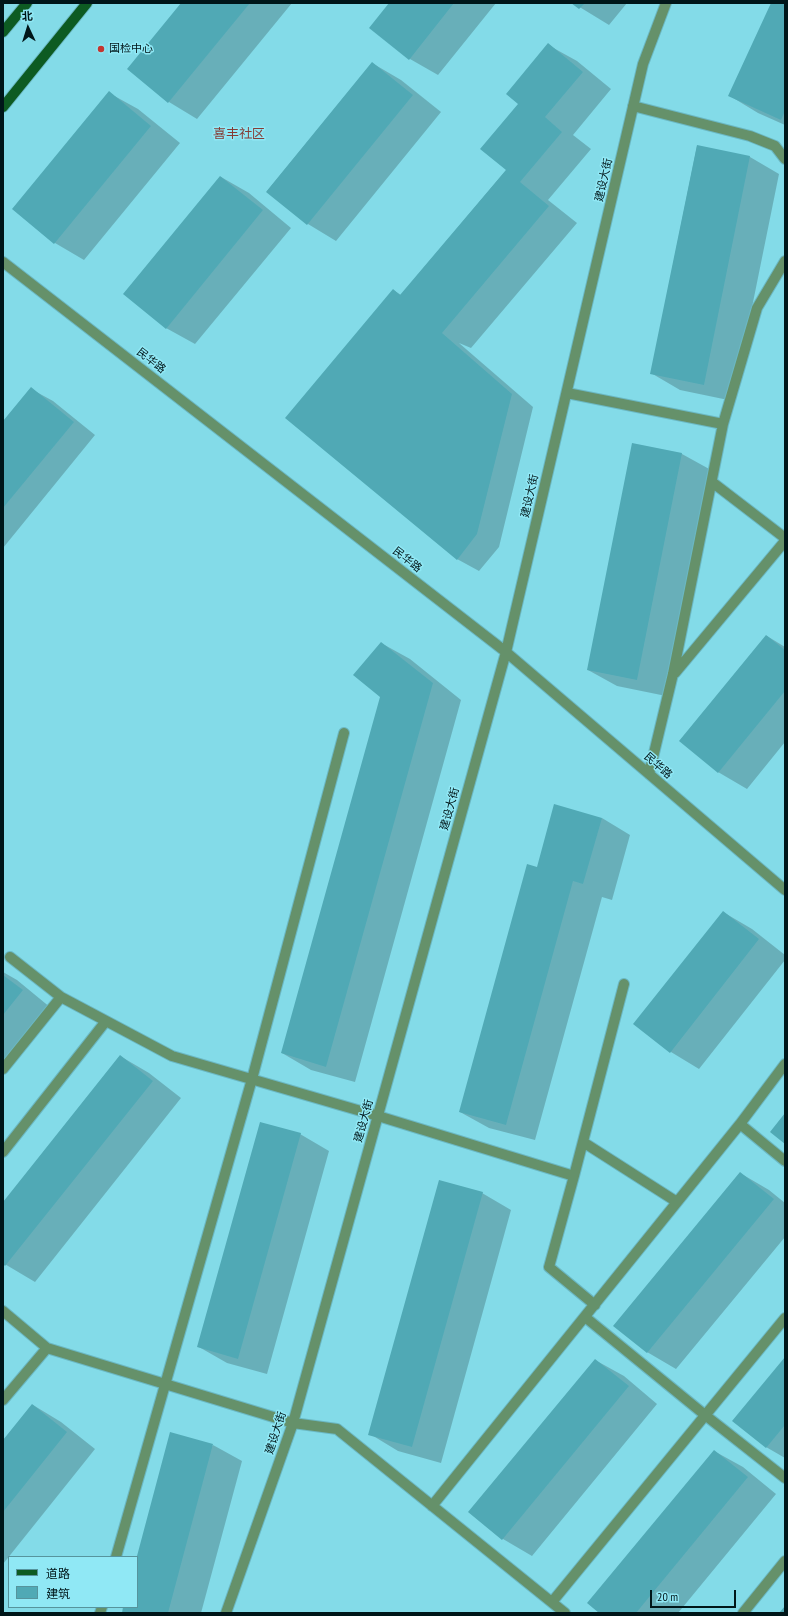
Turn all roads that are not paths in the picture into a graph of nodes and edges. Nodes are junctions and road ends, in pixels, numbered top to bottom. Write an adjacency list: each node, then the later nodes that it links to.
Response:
1 (27, 3): 4 (main road)
2 (87, 3): 6 (main road)
3 (666, 3): 5 (street, 建设大街)
4 (3, 32)
5 (633, 106): 7 (street); 10 (street, 建设大街)
6 (3, 107)
7 (785, 159)
8 (785, 261): 11 (street)
9 (3, 262): 14 (street, 民华路)
10 (567, 393): 11 (street); 14 (street, 建设大街)
11 (723, 424): 12 (street)
12 (712, 482): 13 (street); 15 (street)
13 (785, 540): 15 (street)
14 (506, 652): 17 (street, 民华路); 26 (street, 建设大街)
15 (673, 674): 17 (street)
16 (344, 733): 25 (street)
17 (649, 774): 18 (street, 民华路)
18 (785, 890)
19 (10, 957): 21 (street)
20 (624, 984): 28 (street)
21 (61, 997): 22 (street); 24 (street)
22 (106, 1020): 25 (street); 29 (street)
23 (785, 1064): 27 (street)
24 (3, 1069)
25 (252, 1079): 26 (street); 38 (street)
26 (378, 1116): 31 (street); 41 (street, 建设大街)
27 (740, 1124): 30 (street); 32 (street)
28 (582, 1142): 31 (street); 32 (street)
29 (3, 1152)
30 (785, 1161)
31 (574, 1176): 33 (street)
32 (677, 1202): 33 (street)
33 (595, 1305): 35 (street)
34 (3, 1311): 37 (street)
35 (585, 1317): 40 (street); 43 (street)
36 (785, 1318): 40 (street)
37 (47, 1348): 38 (street); 39 (street)
38 (165, 1384): 41 (street); 44 (street)
39 (3, 1400)
40 (705, 1415): 42 (street); 46 (street)
41 (293, 1423): 43 (street); 47 (street, 建设大街)
42 (785, 1478)
43 (432, 1506): 46 (street)
44 (116, 1556)
45 (785, 1561): 49 (street)
46 (552, 1602): 48 (street)
47 (226, 1613)
48 (565, 1613)
49 (743, 1613)

